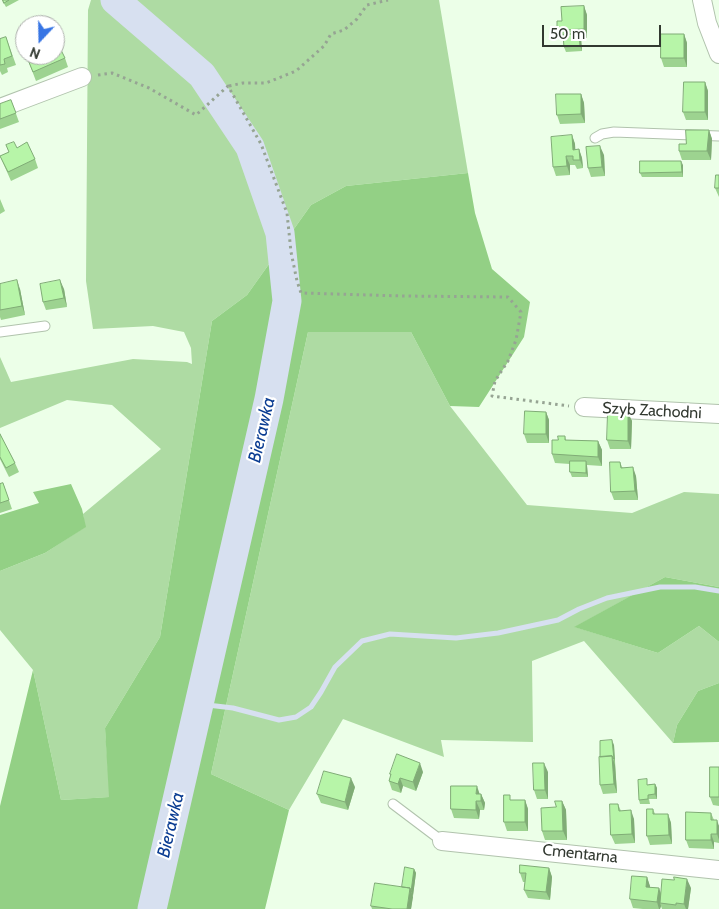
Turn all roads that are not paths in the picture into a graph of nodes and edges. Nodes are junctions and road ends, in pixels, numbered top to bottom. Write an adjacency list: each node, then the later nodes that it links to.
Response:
1 (702, 0): 2 (street)
2 (719, 54)
3 (82, 77): 4 (street)
4 (0, 108)
5 (719, 136): 6 (lane)
6 (595, 138)
7 (44, 326): 8 (lane)
8 (0, 332)
9 (584, 408): 10 (street, Szyb Zachodni)
10 (719, 414)
11 (393, 804): 12 (lane)
12 (442, 841): 13 (street, Cmentarna)
13 (719, 870)

